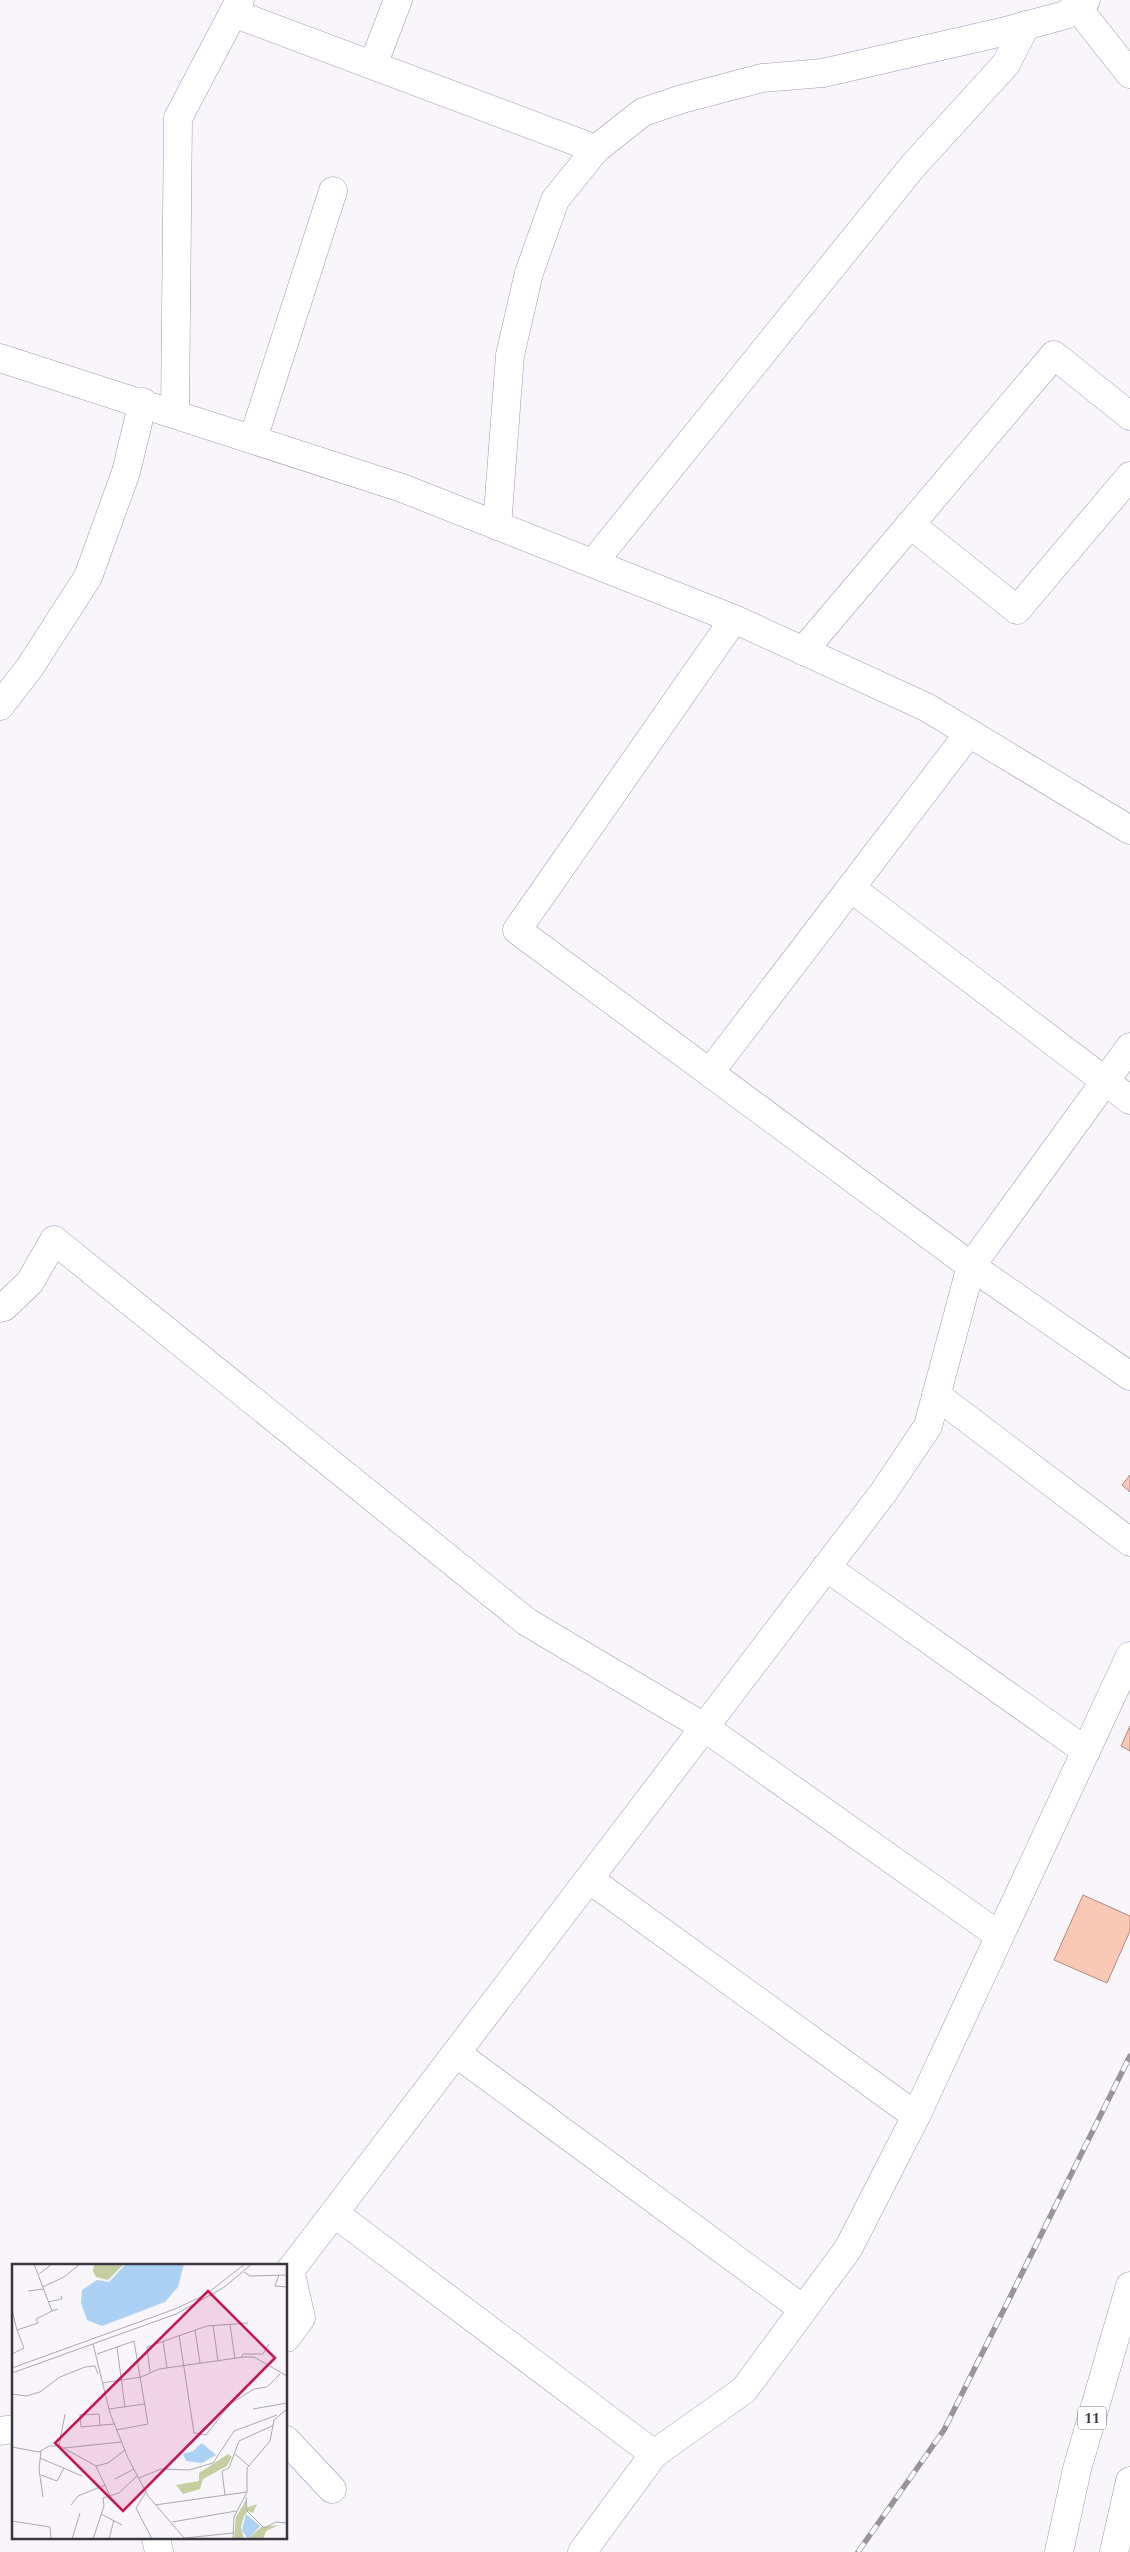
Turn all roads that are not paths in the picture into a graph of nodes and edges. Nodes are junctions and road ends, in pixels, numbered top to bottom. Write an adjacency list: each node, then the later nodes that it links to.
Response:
1 (398, 0): 5 (main road)
2 (1081, 3): 4 (main road); 6 (main road)
3 (237, 6): 5 (main road); 11 (main road)
4 (1026, 25): 7 (main road); 17 (main road)
5 (373, 65): 7 (main road)
6 (1130, 74)
7 (596, 149): 16 (main road)
8 (333, 191): 13 (main road)
9 (0, 358): 10 (main road)
10 (143, 402): 11 (main road); 20 (main road)
11 (175, 413): 13 (main road)
12 (1130, 416): 15 (main road)
13 (253, 439): 16 (main road)
14 (1130, 476): 15 (main road)
15 (910, 524): 19 (main road)
16 (497, 526): 17 (main road)
17 (593, 563): 18 (main road)
18 (734, 619): 19 (main road); 25 (main road)
19 (803, 651): 21 (main road)
20 (0, 706)
21 (969, 733): 22 (main road); 23 (main road)
22 (1130, 830)
23 (851, 888): 25 (main road); 26 (main road)
24 (1130, 1047): 26 (main road)
25 (710, 1072): 28 (main road)
26 (1105, 1082): 27 (main road); 28 (main road)
27 (1130, 1100)
28 (971, 1266): 30 (main road); 31 (main road)
29 (0, 1308): 35 (main road)
30 (1130, 1376)
31 (936, 1395): 32 (main road); 33 (main road)
32 (1130, 1542)
33 (826, 1566): 35 (main road); 36 (main road)
34 (1130, 1656): 36 (main road)
35 (704, 1727): 37 (main road); 38 (main road)
36 (1086, 1751): 38 (main road)
37 (589, 1879): 39 (main road); 40 (main road)
38 (1000, 1936): 40 (main road)
39 (456, 2053): 41 (main road); 44 (main road)
40 (916, 2116): 44 (main road)
41 (334, 2213): 42 (main road); 47 (main road)
42 (288, 2273): 45 (main road)
43 (1130, 2286): 51 (main road, 11)
44 (803, 2309): 47 (main road)
45 (288, 2335)
46 (288, 2442): 49 (main road)
47 (654, 2454): 50 (main road)
48 (1130, 2481): 52 (main road)
49 (332, 2489)
50 (582, 2552)
51 (1059, 2552)
52 (1114, 2552)

